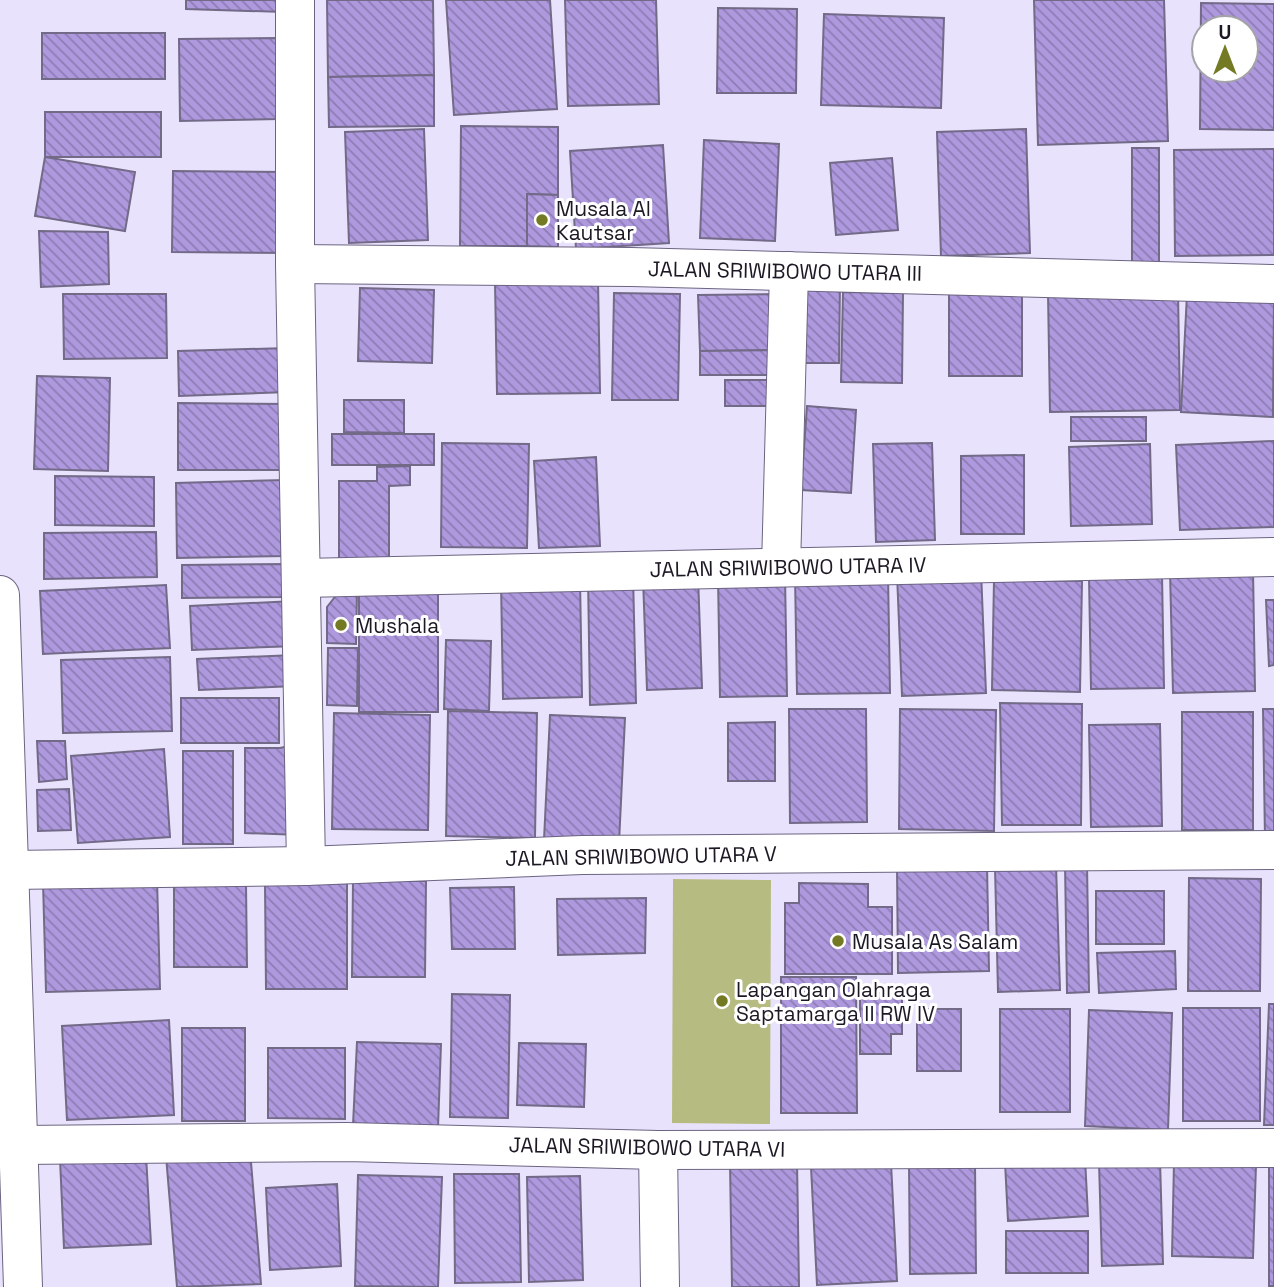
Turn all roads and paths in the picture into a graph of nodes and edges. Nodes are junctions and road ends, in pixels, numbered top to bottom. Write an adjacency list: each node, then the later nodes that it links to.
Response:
1 (295, 0): 2 (street)
2 (295, 264): 3 (street, JALAN SRIWIBOWO UTARA III); 7 (street)
3 (789, 271): 4 (street, JALAN SRIWIBOWO UTARA III); 6 (street)
4 (1274, 284)
5 (1274, 557): 6 (street, JALAN SRIWIBOWO UTARA IV)
6 (781, 566): 7 (street, JALAN SRIWIBOWO UTARA IV)
7 (302, 578): 10 (street)
8 (0, 594): 11 (street)
9 (1274, 850): 10 (street, JALAN SRIWIBOWO UTARA V)
10 (306, 866): 11 (street, JALAN SRIWIBOWO UTARA V)
11 (9, 870): 12 (street)
12 (20, 1145): 14 (street, JALAN SRIWIBOWO UTARA VI); 15 (street)
13 (1274, 1147): 14 (street, JALAN SRIWIBOWO UTARA VI)
14 (658, 1150): 16 (street)
15 (23, 1287)
16 (660, 1287)

